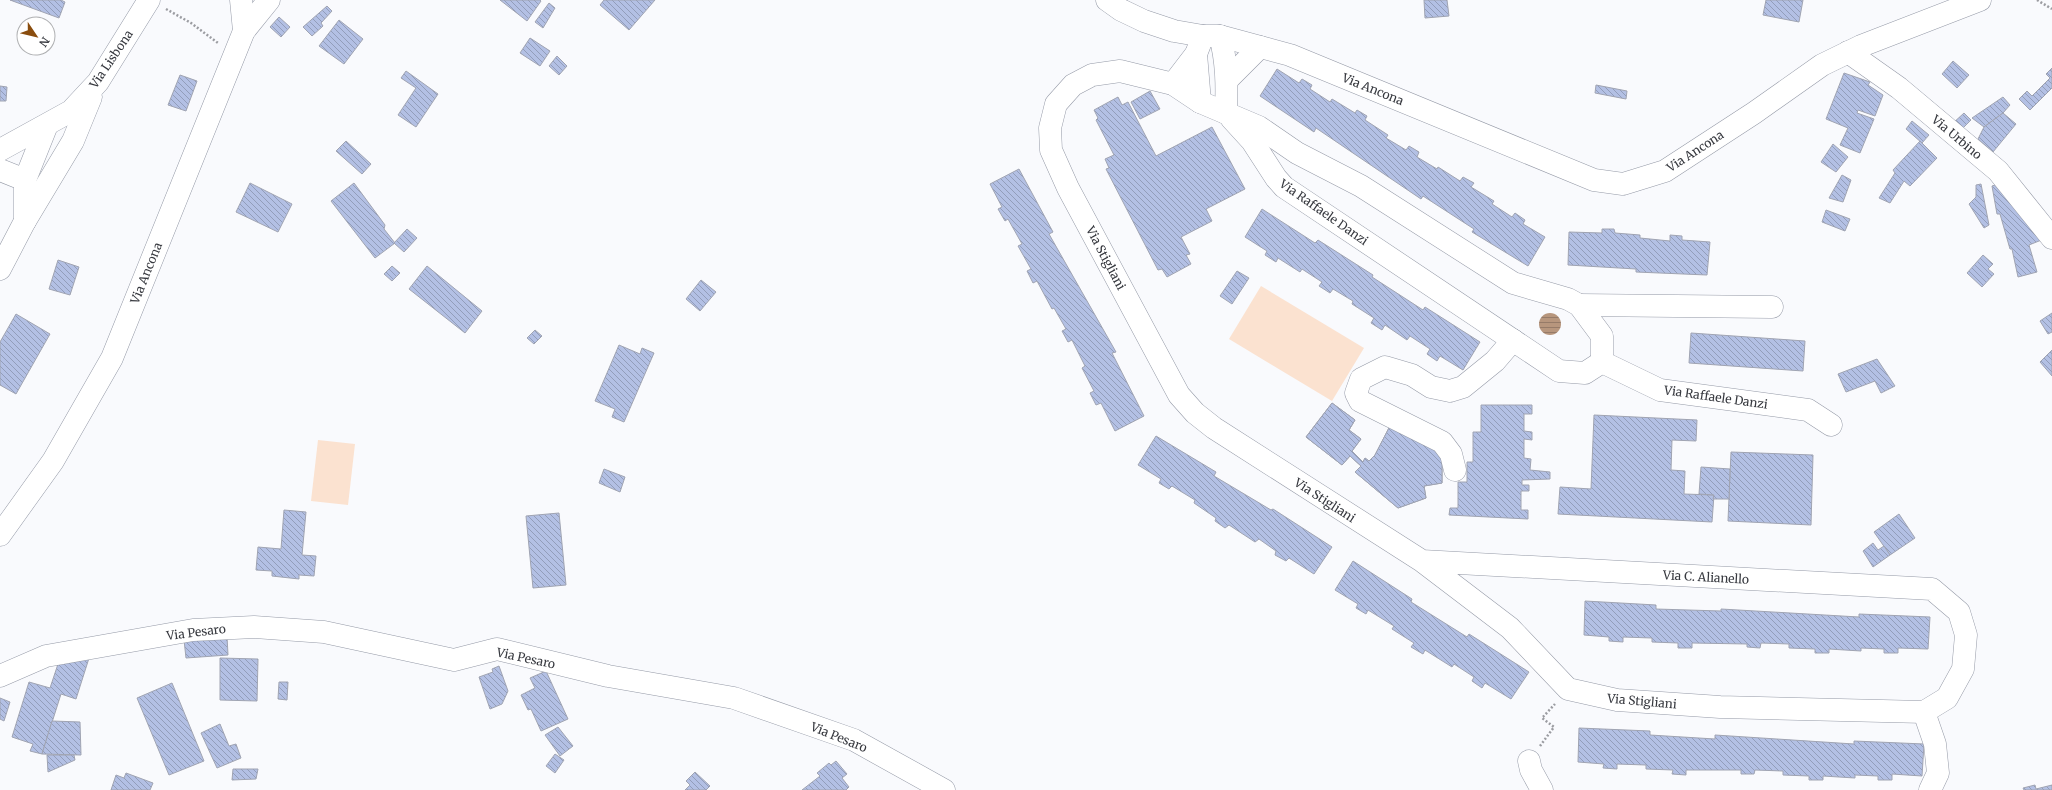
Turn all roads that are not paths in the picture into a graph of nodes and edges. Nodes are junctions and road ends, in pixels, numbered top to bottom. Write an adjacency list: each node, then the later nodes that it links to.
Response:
1 (149, 0): 11 (street, Via Lisbona)
2 (241, 0): 6 (street)
3 (269, 0): 6 (street, Via Ancona)
4 (1106, 0): 7 (street)
5 (1980, 0): 9 (street, Via Ancona)
6 (244, 31): 30 (street, Via Ancona)
7 (1207, 42): 8 (street, Via Ancona); 10 (street); 12 (street); 13 (street)
8 (1260, 47): 9 (street, Via Ancona); 10 (street)
9 (1848, 52): 22 (street, Via Urbino)
10 (1227, 80): 14 (street)
11 (98, 82): 15 (street, Via Lisbona); 21 (street)
12 (1172, 84): 13 (street, Via Stigliani); 31 (street, Via Stigliani)
13 (1200, 102): 14 (street, Via Stigliani)
14 (1226, 113): 17 (street); 19 (street, Via Raffaele Danzi)
15 (47, 125): 16 (street, Via Lisbona); 20 (street)
16 (0, 150)
17 (1298, 153): 19 (street); 24 (street)
18 (0, 170): 20 (street)
19 (1276, 178): 26 (street, Via Raffaele Danzi)
20 (25, 180): 21 (street)
21 (25, 221): 23 (street)
22 (2052, 238)
23 (0, 269)
24 (1579, 305): 25 (street); 27 (street)
25 (1772, 307)
26 (1513, 340): 27 (street, Via Raffaele Danzi); 29 (street)
27 (1602, 362): 28 (street, Via Raffaele Danzi)
28 (1831, 425)
29 (1455, 470)
30 (0, 535)
31 (1422, 561): 33 (street, Via Stigliani); 33 (street, Via C. Alianello)
32 (0, 676): 35 (street, Via Pesaro)
33 (1924, 712): 37 (street)
34 (1529, 761): 36 (street)
35 (944, 790)
36 (1542, 790)
37 (1930, 790)

